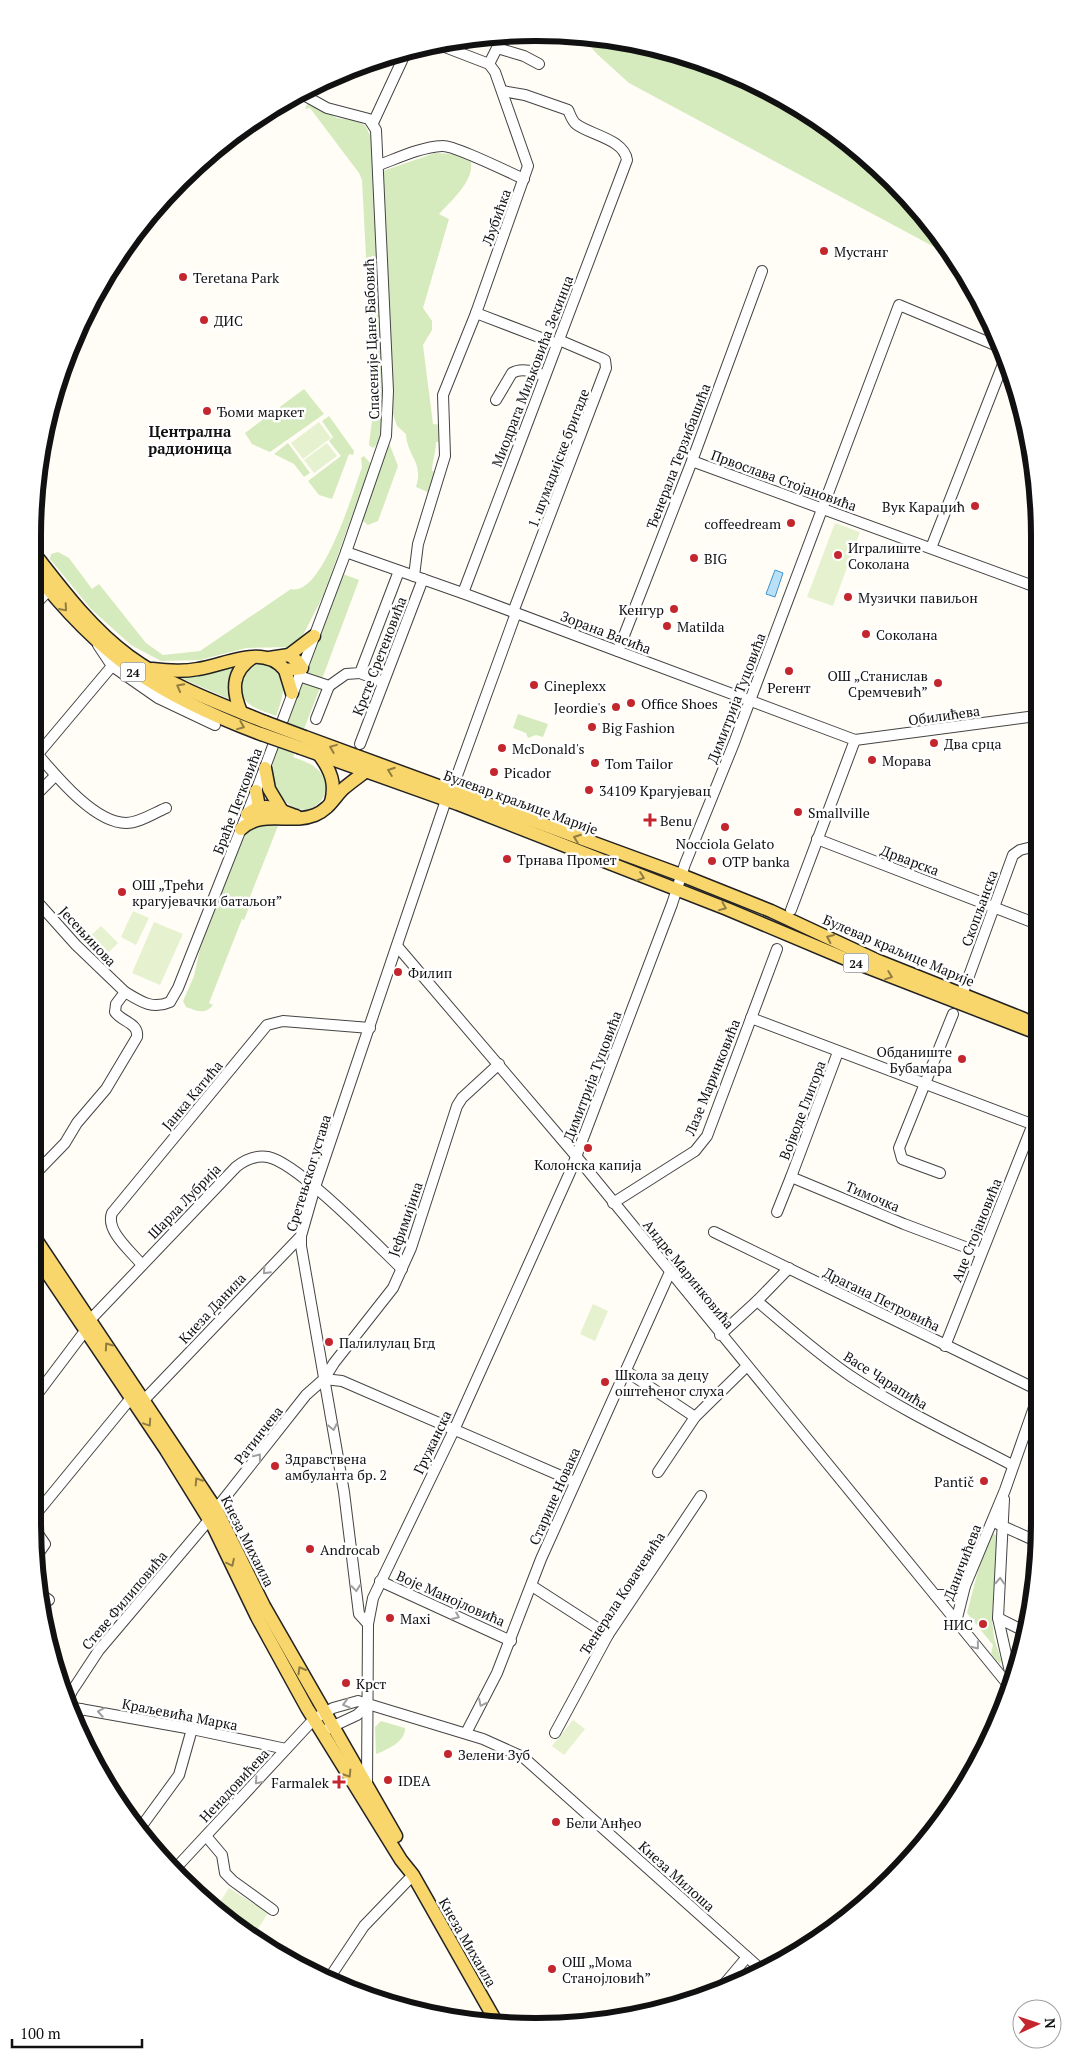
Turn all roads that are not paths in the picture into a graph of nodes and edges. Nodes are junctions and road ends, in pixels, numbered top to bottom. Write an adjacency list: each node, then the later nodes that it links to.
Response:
1 (450, 49): 3 (street)
2 (402, 60): 7 (street)
3 (489, 64): 4 (street); 5 (street, Љубићка)
4 (539, 64)
5 (502, 91): 9 (street, Љубићка); 12 (street, Миодрага Миљковића Зекинца)
6 (308, 97): 7 (street)
7 (373, 123): 8 (street, Спасеније Цане Бабовић)
8 (379, 165): 9 (street); 21 (street, Спасеније Цане Бабовић)
9 (524, 179): 11 (street, Љубићка)
10 (762, 271): 18 (street, Ђенерала Терзибашића)
11 (476, 313): 12 (street); 16 (street, Љубићка)
12 (558, 342): 15 (street, Миодрага Миљковића Зекинца); 30 (street, 1. шумадијске бригаде)
13 (992, 344): 19 (street, Димитрија Туцовића)
14 (1001, 369): 20 (street)
15 (545, 376): 17 (street); 28 (street, Миодрага Миљковића Зекинца)
16 (443, 395): 24 (street, Крсте Сретеновића)
17 (496, 400)
18 (692, 461): 19 (street, Првослава Стојановића); 33 (street, Ђенерала Терзибашића)
19 (822, 508): 20 (street, Првослава Стојановића); 45 (street, Димитрија Туцовића)
20 (931, 548): 26 (street, Првослава Стојановића)
21 (346, 552): 23 (street, Зорана Васића); 31 (street, Спасеније Цане Бабовић)
22 (41, 561): 38 (main road, Булевар краљице Марије / 24)
23 (399, 571): 24 (street, Зорана Васића); 41 (street)
24 (418, 577): 28 (street, Зорана Васића); 42 (street, Крсте Сретеновића)
25 (41, 579): 27 (main road, Булевар краљице Марије / 24)
26 (1031, 585)
27 (49, 590): 29 (street); 32 (main road, Булевар краљице Марије / 24, one-way to 32)
28 (463, 593): 30 (street, Зорана Васића)
29 (41, 599)
30 (514, 612): 33 (street, Зорана Васића); 63 (street, 1. шумадијске бригаде)
31 (314, 636): 34 (main road); 40 (street, Спасеније Цане Бабовић)
32 (94, 640): 37 (street); 50 (main road, Булевар краљице Марије / 24, one-way to 50)
33 (618, 651): 45 (street, Зорана Васића)
34 (289, 656): 36 (main road); 40 (main road)
35 (252, 658): 36 (main road); 38 (main road); 46 (main road)
36 (269, 658): 39 (main road)
37 (112, 666): 49 (street); 55 (street)
38 (147, 668): 46 (main road, Булевар краљице Марије / 24, one-way to 38)
39 (285, 670): 40 (main road); 44 (main road)
40 (301, 672): 43 (street); 44 (street, Спасеније Цане Бабовић)
41 (360, 673): 42 (street); 43 (street)
42 (383, 682): 54 (street, Крсте Сретеновића)
43 (329, 686): 48 (street)
44 (292, 694): 51 (street, Спасеније Цане Бабовић)
45 (750, 701): 52 (street, Зорана Васића); 72 (street, Димитрија Туцовића)
46 (241, 712): 50 (main road, Булевар краљице Марије / 24)
47 (1031, 717): 52 (street, Обилићева)
48 (316, 719)
49 (215, 725)
50 (263, 728): 53 (main road, Булевар краљице Марије / 24, bridge)
51 (278, 734): 58 (street, Браће Петковића)
52 (855, 740): 70 (street)
53 (303, 743): 56 (main road, Булевар краљице Марије / 24); 63 (main road, Булевар краљице Марије / 24, one-way to 53)
54 (360, 744)
55 (41, 745)
56 (319, 756): 59 (main road, Булевар краљице Марије / 24); 65 (main road)
57 (41, 759): 60 (street)
58 (265, 768): 62 (street, Браће Петковића); 68 (main road)
59 (365, 772): 63 (main road, Булевар краљице Марије / 24); 65 (main road)
60 (55, 776): 61 (street); 66 (street)
61 (41, 790)
62 (256, 791): 64 (main road); 67 (street, Браће Петковића)
63 (448, 796): 72 (main road, Булевар краљице Марије / 24, one-way to 63); 73 (main road, Булевар краљице Марије / 24, one-way to 73); 78 (street, Сретењског устава)
64 (260, 807): 67 (main road); 68 (main road)
65 (329, 807): 68 (main road)
66 (166, 808)
67 (247, 814): 69 (street, Браће Петковића)
68 (280, 814): 69 (main road)
69 (241, 829): 80 (street, Браће Петковића)
70 (817, 840): 75 (street, Дрварска); 76 (street)
71 (1031, 847): 75 (street, Скопљанска)
72 (681, 875): 73 (street, Димитрија Туцовића); 81 (main road, Булевар краљице Марије / 24, one-way to 72)
73 (677, 890): 86 (main road, Булевар краљице Марије / 24, one-way to 86); 92 (street, Димитрија Туцовића)
74 (41, 906): 80 (street, Јесењинова)
75 (993, 906): 77 (street, Дрварска); 81 (street, Скопљанска)
76 (791, 910)
77 (1031, 922)
78 (397, 946): 85 (street, Сретењског устава); 88 (street, Андре Маринковића)
79 (777, 949): 83 (street, Лазе Маринковића)
80 (125, 992): 93 (street)
81 (962, 995): 84 (main road, Булевар краљице Марије / 24)
82 (953, 1014): 89 (street)
83 (751, 1018): 87 (street); 97 (street, Лазе Маринковића)
84 (1031, 1022)
85 (370, 1028): 96 (street, Сретењског устава); 104 (street, Јанка Катића)
86 (1031, 1031)
87 (838, 1052): 89 (street); 95 (street, Војводе Глигора)
88 (499, 1064): 92 (street, Андре Маринковића); 106 (street, Јефимијина)
89 (926, 1083): 90 (street); 94 (street)
90 (1031, 1123)
91 (1031, 1134): 102 (street, Аце Стојановића)
92 (576, 1156): 97 (street, Андре Маринковића); 121 (street, Гружанска)
93 (41, 1168)
94 (940, 1172)
95 (791, 1177): 98 (street); 102 (street, Тимочка)
96 (315, 1187): 100 (street, Сретењског устава); 104 (street, Шарла Лубрија); 106 (street, Шарла Лубрија)
97 (613, 1204): 107 (street, Андре Маринковића)
98 (777, 1212)
99 (714, 1232): 105 (street, Драгана Петровића)
100 (301, 1236): 114 (street, Сретењског устава); 118 (street, Кнеза Данила, one-way to 118)
101 (41, 1248): 109 (main road, Кнеза Михаила)
102 (981, 1253): 111 (street, Аце Стојановића)
103 (41, 1263): 109 (main road, Кнеза Михаила)
104 (142, 1265): 109 (street, Шарла Лубрија)
105 (789, 1268): 108 (street); 111 (street, Драгана Петровића)
106 (402, 1269): 114 (street, Јефимијина)
107 (670, 1272): 110 (street, Андре Маринковића); 113 (street, Старине Новака)
108 (757, 1301): 110 (street); 122 (street, Васе Чарапића)
109 (87, 1326): 116 (street, Шарла Лубрија); 117 (main road, Кнеза Михаила); 118 (main road, Кнеза Михаила, one-way to 109)
110 (720, 1335): 112 (street, Андре Маринковића)
111 (945, 1346): 115 (street, Драгана Петровића)
112 (746, 1366): 120 (street); 135 (street, Андре Маринковића)
113 (626, 1371): 120 (street); 124 (street, Старине Новака)
114 (324, 1379): 121 (street); 128 (street, Ратинчева, one-way to 114); 140 (street, Сретењског устава, one-way to 140)
115 (1031, 1387)
116 (41, 1389)
117 (131, 1398): 127 (street); 128 (main road, Кнеза Михаила, one-way to 128)
118 (145, 1399): 128 (main road, Кнеза Михаила, one-way to 118)
119 (1031, 1415): 122 (street, Даничићева)
120 (695, 1417): 123 (street)
121 (454, 1430): 124 (street); 132 (street, Гружанска)
122 (1012, 1465): 125 (street, Даничићева)
123 (658, 1472)
124 (575, 1482): 133 (street, Старине Новака)
125 (1005, 1490): 129 (street, Даничићева); 130 (street, Даничићева)
126 (701, 1496): 142 (street, Ђенерала Ковачевића)
127 (41, 1508)
128 (213, 1514): 148 (street, Стеве Филиповића); 153 (main road, Кнеза Михаила, one-way to 128); 154 (main road, Кнеза Михаила, one-way to 154)
129 (992, 1521): 130 (street); 134 (street, Даничићева)
130 (1003, 1526): 131 (street); 138 (street, Даничићева, one-way to 130)
131 (1031, 1539)
132 (380, 1581): 140 (street, Гружанска); 143 (street, Воје Манојловића, one-way to 143)
133 (532, 1586): 142 (street); 143 (street, Старине Новака)
134 (965, 1586): 135 (street); 139 (street, Даничићева)
135 (935, 1595): 139 (street, Андре Маринковића)
136 (47, 1598): 137 (street)
137 (50, 1600)
138 (998, 1618): 141 (street); 144 (street, Даничићева)
139 (957, 1622): 146 (street, Даничићева, one-way to 146)
140 (368, 1624): 149 (street, Гружанска)
141 (1019, 1629)
142 (608, 1635): 158 (street, Ђенерала Ковачевића)
143 (511, 1640): 157 (street, Старине Новака, one-way to 157)
144 (1006, 1656): 145 (street, Даничићева); 146 (street)
145 (1009, 1667)
146 (994, 1668): 147 (street, Даничићева)
147 (1004, 1680)
148 (72, 1692)
149 (367, 1706): 153 (street, one-way to 153); 156 (street); 157 (street, Кнеза Милоша); 160 (street, Гружанска)
150 (77, 1708): 151 (street, Краљевића Марка)
151 (81, 1708): 152 (street); 155 (street, Краљевића Марка, one-way to 151)
152 (79, 1712)
153 (326, 1712): 154 (street, Ненадовићева); 156 (main road, Кнеза Михаила)
154 (314, 1719): 156 (main road, Кнеза Михаила); 159 (street, Ненадовићева)
155 (192, 1729): 159 (street, Краљевића Марка); 161 (street)
156 (328, 1729): 160 (main road, Кнеза Михаила); 164 (main road, Кнеза Михаила, one-way to 164)
157 (466, 1733): 166 (street, Кнеза Милоша)
158 (555, 1733)
159 (286, 1749): 162 (street, Ненадовићева, one-way to 162)
160 (367, 1785): 164 (main road, Кнеза Михаила)
161 (143, 1824)
162 (206, 1836): 163 (street, Ненадовићева); 165 (street)
163 (179, 1865)
164 (412, 1875): 168 (street); 170 (main road, Кнеза Михаила)
165 (273, 1910)
166 (747, 1957): 167 (street, Кнеза Милоша); 169 (street)
167 (757, 1966)
168 (332, 1974)
169 (729, 1978)
170 (493, 2016)

